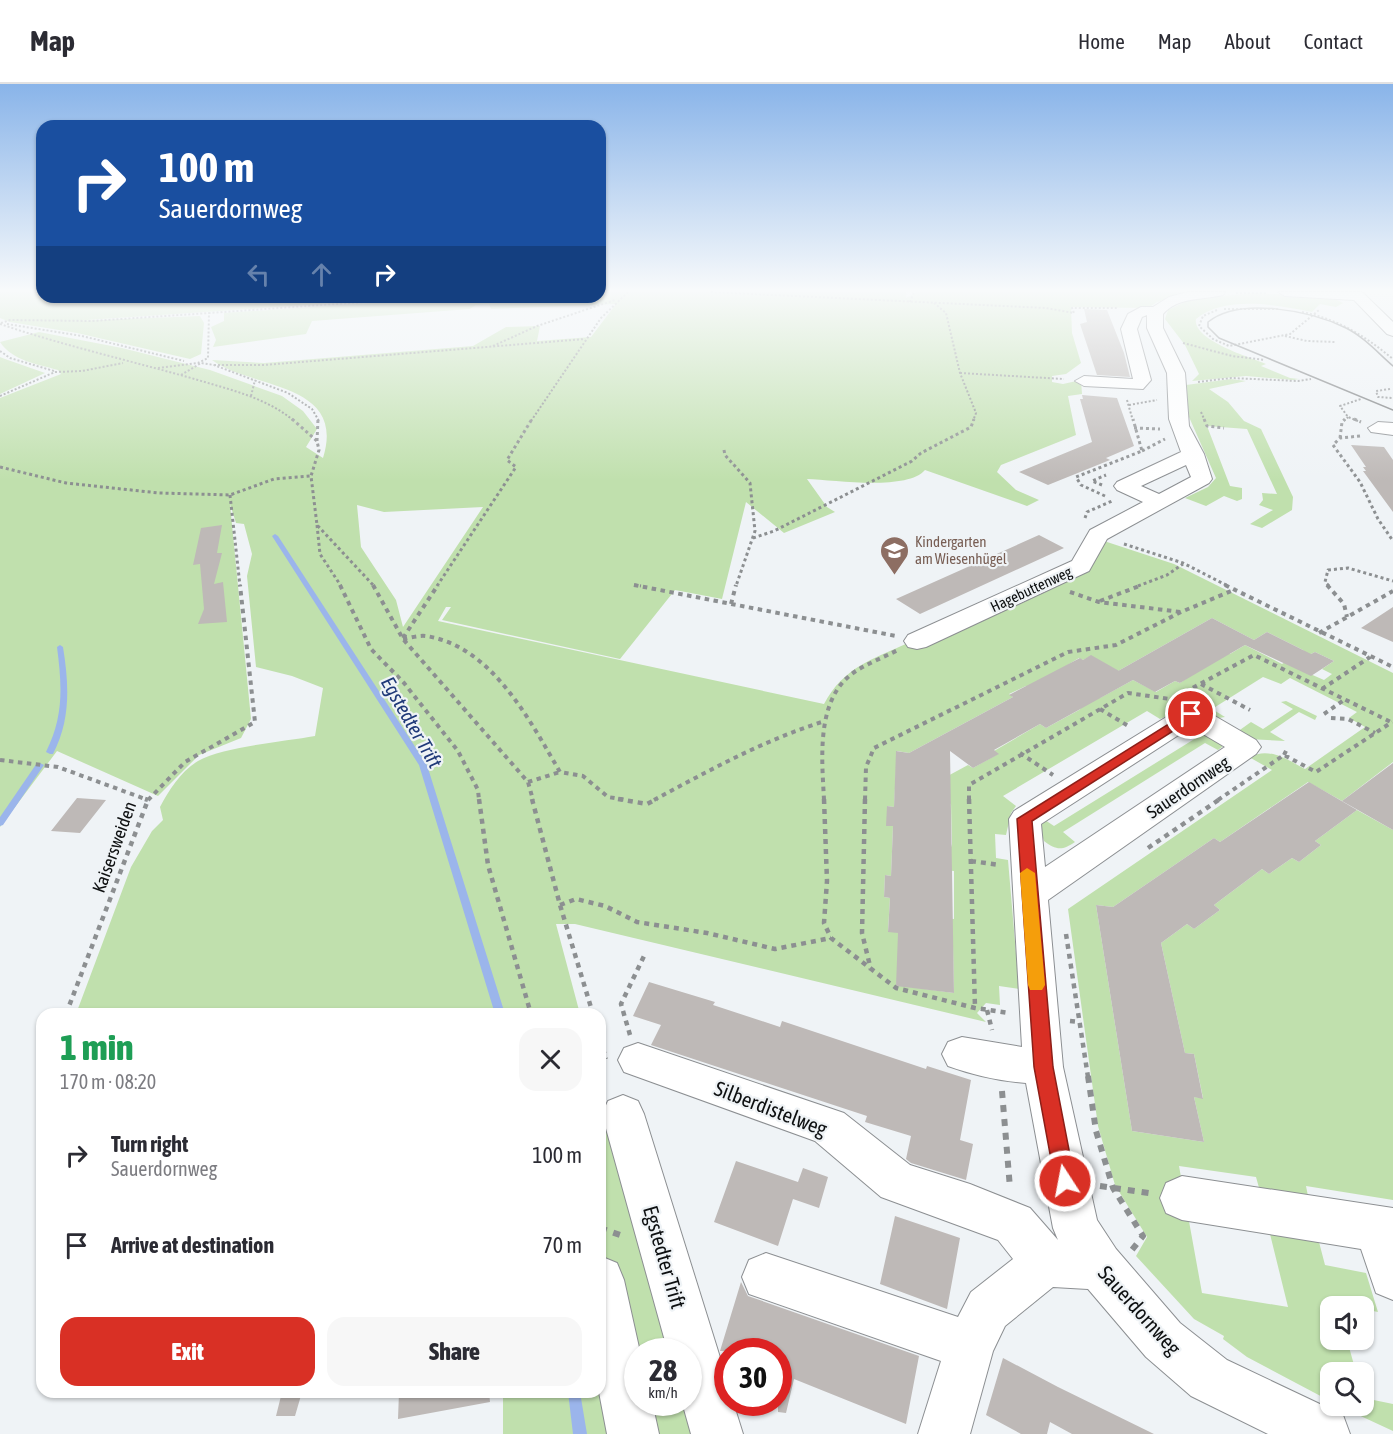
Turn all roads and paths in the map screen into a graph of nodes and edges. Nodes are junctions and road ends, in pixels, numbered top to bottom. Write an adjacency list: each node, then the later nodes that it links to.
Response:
1 (6, 355): 17 (path)
2 (98, 355): 13 (path)
3 (159, 355): 12 (path)
4 (208, 355): 14 (path)
5 (390, 355): 15 (path)
6 (575, 355): 60 (path)
7 (956, 355): 18 (path)
8 (1134, 355): 22 (street)
9 (1168, 355): 23 (street)
10 (1228, 355): 11 (path)
11 (1265, 360)
12 (188, 362): 14 (path); 16 (path)
13 (127, 363): 16 (path); 17 (path)
14 (201, 363): 15 (path); 19 (path)
15 (214, 365): 21 (path)
16 (157, 368): 19 (path)
17 (55, 372): 25 (path)
18 (960, 373): 22 (path); 47 (path)
19 (181, 375): 26 (path)
20 (1311, 379): 23 (path)
21 (255, 380): 26 (path); 35 (path)
22 (1084, 381)
23 (1176, 382): 38 (street)
24 (1390, 389): 27 (path)
25 (0, 396)
26 (251, 396): 35 (path)
27 (1393, 398)
28 (1361, 399): 29 (path)
29 (1348, 417): 32 (path); 33 (path)
30 (1134, 428): 31 (path)
31 (1162, 430)
32 (1384, 431): 33 (path)
33 (1340, 438): 48 (path)
34 (1165, 439): 37 (path)
35 (317, 441): 40 (path)
36 (724, 450): 47 (path)
37 (1142, 451)
38 (1194, 454): 44 (street); 44 (street)
39 (0, 467): 43 (path)
40 (311, 476): 43 (path); 45 (path)
41 (1092, 481): 42 (path)
42 (1081, 485)
43 (230, 495): 82 (path)
44 (1160, 502): 46 (street)
45 (317, 525): 60 (path); 92 (path)
46 (1098, 535): 49 (path); 51 (street, Hagebuttenweg)
47 (753, 537): 56 (path)
48 (1393, 541)
49 (1184, 563): 53 (path); 55 (path)
50 (1393, 581): 58 (path)
51 (1045, 583): 55 (path); 61 (street, Hagebuttenweg)
52 (634, 585): 56 (path)
53 (1236, 589): 57 (path); 59 (path)
54 (1393, 591): 58 (path)
55 (1099, 602): 57 (path)
56 (731, 604): 61 (path)
57 (1181, 612): 90 (path)
58 (1347, 617): 59 (path)
59 (1319, 633): 62 (path)
60 (403, 639): 80 (path); 81 (path)
61 (917, 641): 71 (path)
62 (1371, 657): 63 (path); 65 (path)
63 (1393, 667)
64 (1201, 684): 68 (path)
65 (1322, 689)
66 (1344, 700): 69 (path)
67 (1100, 708): 74 (path)
68 (1250, 710)
69 (1324, 714)
70 (1331, 718): 73 (path)
71 (825, 721): 80 (path); 88 (path)
72 (1392, 723): 73 (path)
73 (1375, 733): 77 (path)
74 (1151, 739): 85 (street, Sauerdornweg); 85 (street, Sauerdornweg)
75 (1288, 747): 77 (path)
76 (1020, 753): 79 (path)
77 (1284, 755): 83 (path)
78 (0, 760): 82 (path, Kaisersweiden)
79 (1044, 770)
80 (560, 772): 81 (path)
81 (528, 782): 86 (path)
82 (148, 800): 91 (path, Kaisersweiden)
83 (1139, 854)
84 (971, 861): 85 (path)
85 (1018, 880): 95 (street, Sauerdornweg)
86 (560, 905): 88 (path); 93 (path)
87 (1065, 930): 95 (path)
88 (831, 938): 90 (path)
89 (644, 956): 97 (path)
90 (871, 970): 94 (path)
91 (68, 1008)
92 (529, 1008)
93 (591, 1008)
94 (987, 1010): 95 (path); 96 (path)
95 (1059, 1020): 98 (street, Sauerdornweg); 104 (path)
96 (981, 1058): 98 (street); 101 (path)
97 (638, 1060): 101 (street, Silberdistelweg)
98 (1043, 1067): 104 (street, Sauerdornweg)
99 (623, 1114): 111 (street, Egstedter Trift)
100 (1182, 1198): 102 (street)
101 (1014, 1224): 103 (street, Silberdistelweg)
102 (1385, 1229): 105 (street)
103 (1045, 1263): 104 (street); 108 (street)
104 (1104, 1273): 112 (street, Sauerdornweg)
105 (1393, 1276)
106 (766, 1277): 108 (street)
107 (606, 1308): 110 (street)
108 (970, 1346): 109 (street)
109 (950, 1413)
110 (633, 1434)
111 (717, 1434)
112 (1324, 1434)

